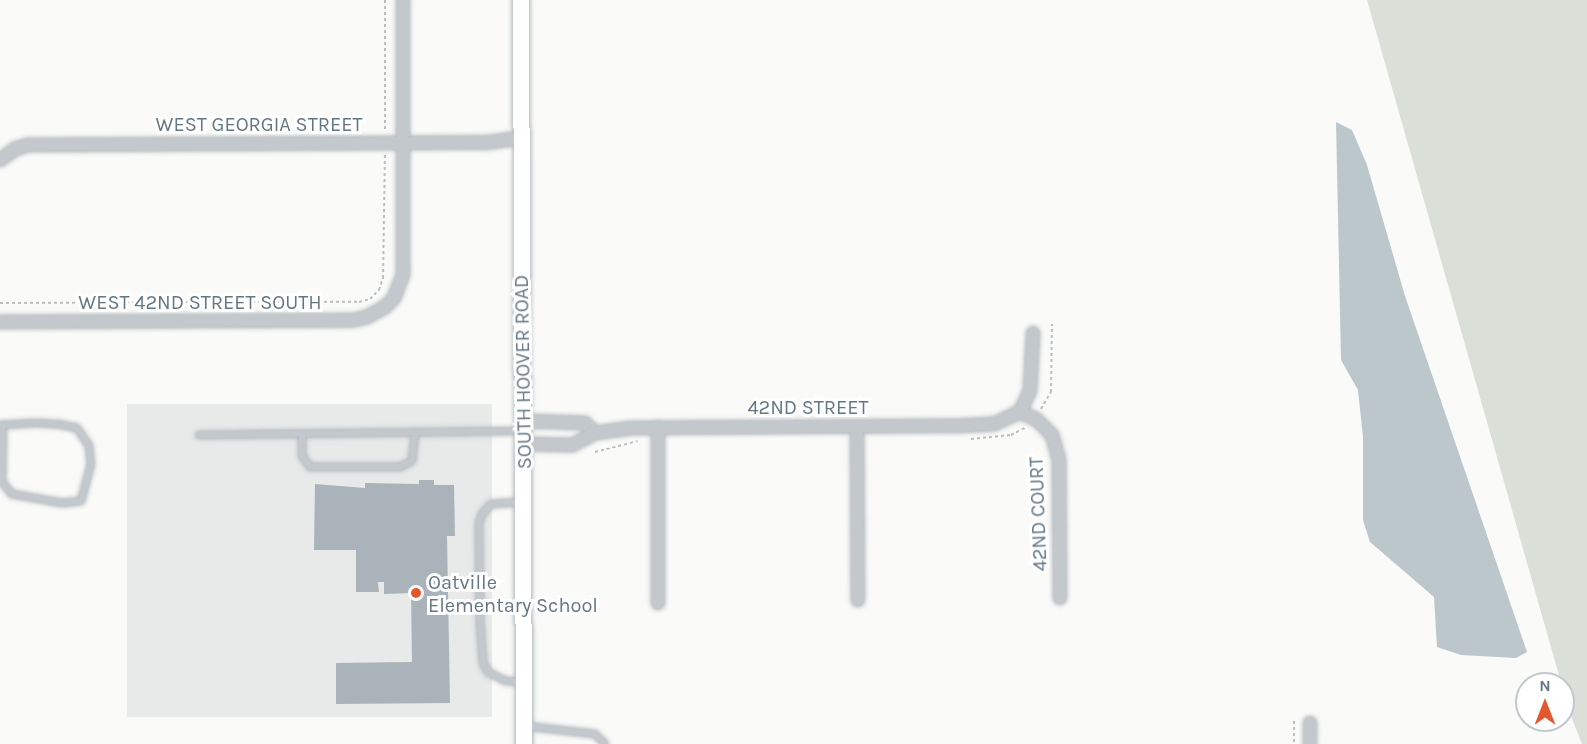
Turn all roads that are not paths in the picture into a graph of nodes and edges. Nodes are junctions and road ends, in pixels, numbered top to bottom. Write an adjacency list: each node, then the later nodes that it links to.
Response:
1 (403, 0): 4 (street)
2 (521, 0): 3 (street, SOUTH HOOVER ROAD)
3 (521, 138): 4 (street, WEST GEORGIA STREET); 13 (street, SOUTH HOOVER ROAD)
4 (404, 144): 5 (street, WEST GEORGIA STREET); 6 (street, WEST 42ND STREET SOUTH)
5 (0, 160)
6 (0, 322)
7 (1033, 333): 8 (street)
8 (1020, 412): 10 (street, 42ND STREET); 18 (street, 42ND COURT)
9 (2, 425): 9 (lane)
10 (857, 426): 11 (street, 42ND STREET); 19 (street)
11 (658, 428): 14 (street, 42ND STREET); 20 (street)
12 (415, 432): 13 (lane); 15 (lane); 15 (lane)
13 (525, 432): 14 (street, 42ND STREET); 14 (street, 42ND STREET); 17 (street, SOUTH HOOVER ROAD)
14 (595, 433)
15 (302, 434): 16 (lane)
16 (200, 435)
17 (525, 502): 21 (street, SOUTH HOOVER ROAD); 21 (lane)
18 (1060, 598)
19 (858, 600)
20 (658, 603)
21 (525, 682): 23 (street, SOUTH HOOVER ROAD)
22 (1310, 723): 26 (street)
23 (524, 726): 24 (street, SOUTH HOOVER ROAD); 25 (lane)
24 (524, 744)
25 (604, 744)
26 (1310, 744)

